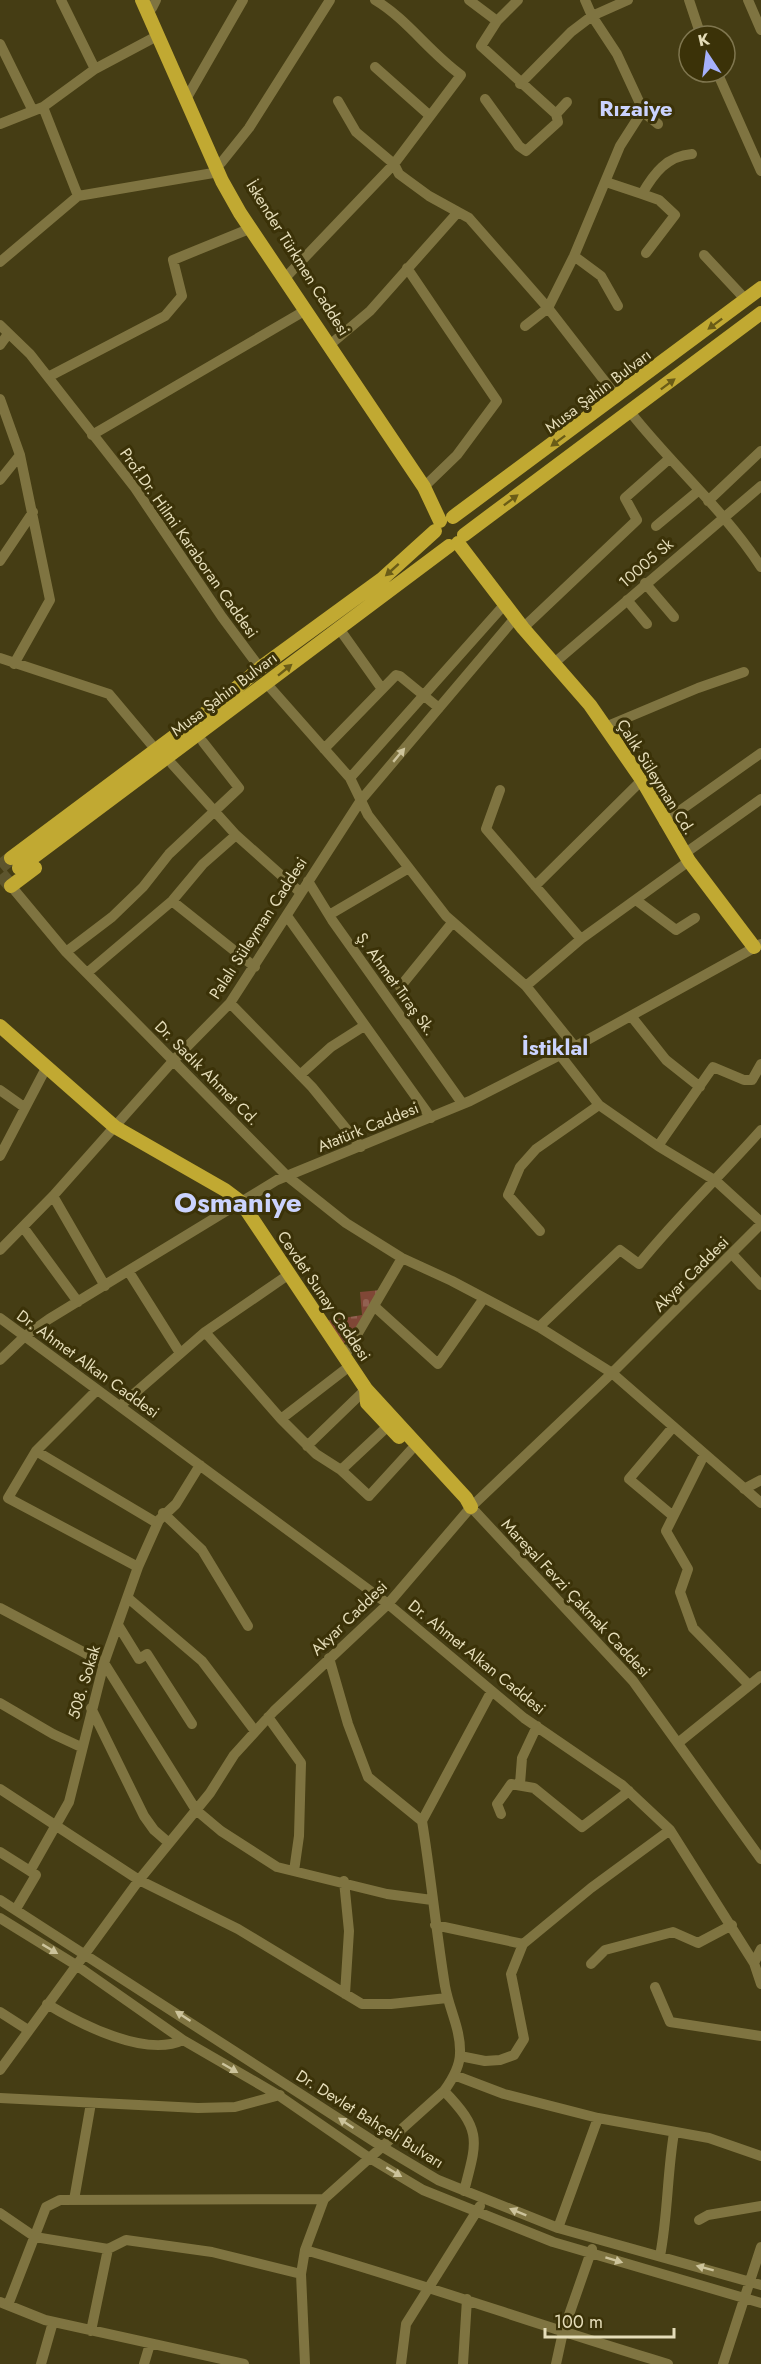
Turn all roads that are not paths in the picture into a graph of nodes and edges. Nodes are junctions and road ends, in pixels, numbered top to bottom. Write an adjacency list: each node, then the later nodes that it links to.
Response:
1 (61, 0): 19 (street)
2 (242, 0): 22 (street)
3 (330, 0): 34 (street)
4 (375, 0): 29 (street)
5 (469, 0): 13 (street)
6 (518, 0): 13 (street)
7 (585, 0): 12 (street)
8 (628, 0): 12 (street)
9 (689, 0): 14 (street)
10 (748, 0): 15 (street)
11 (149, 2): 16 (main road); 22 (main road, İskender Türkmen Caddesi)
12 (592, 16): 20 (street); 27 (street)
13 (497, 21): 20 (street)
14 (697, 24)
15 (761, 30)
16 (157, 36): 19 (street); 34 (main road)
17 (0, 44): 26 (street)
18 (375, 67): 29 (street)
19 (94, 69): 26 (street)
20 (520, 84): 28 (street)
21 (722, 84): 35 (street)
22 (189, 94): 34 (main road, İskender Türkmen Caddesi)
23 (485, 99): 28 (street)
24 (338, 101): 33 (street)
25 (567, 102): 28 (street)
26 (38, 109): 30 (street); 38 (street)
27 (642, 111): 31 (street); 36 (street)
28 (556, 114)
29 (429, 115): 33 (street)
30 (0, 124)
31 (658, 124)
32 (692, 154): 37 (street)
33 (394, 164): 39 (street); 46 (street)
34 (220, 167): 38 (street); 40 (main road); 46 (main road, İskender Türkmen Caddesi)
35 (761, 171)
36 (606, 182): 37 (street); 43 (street)
37 (642, 194): 41 (street)
38 (78, 196): 44 (street)
39 (458, 212): 45 (street); 50 (street)
40 (249, 229): 51 (main road); 58 (street)
41 (646, 253)
42 (704, 255): 48 (street)
43 (574, 256): 49 (street); 50 (street)
44 (0, 262)
45 (407, 268): 56 (street); 67 (street)
46 (287, 276): 56 (main road, İskender Türkmen Caddesi)
47 (761, 288): 48 (main road, Musa Şahin Bulvarı)
48 (746, 300): 59 (main road, Musa Şahin Bulvarı, one-way to 59)
49 (618, 306)
50 (548, 309): 54 (street); 59 (street)
51 (306, 310): 62 (street); 73 (main road)
52 (761, 314): 61 (main road, Musa Şahin Bulvarı, one-way to 52)
53 (0, 325): 55 (street, Prof.Dr. Hilmi Karaboran Caddesi)
54 (525, 326)
55 (8, 334): 57 (street); 58 (street, Prof.Dr. Hilmi Karaboran Caddesi)
56 (333, 343): 67 (main road, İskender Türkmen Caddesi)
57 (0, 345)
58 (48, 377): 62 (street, Prof.Dr. Hilmi Karaboran Caddesi)
59 (617, 397): 73 (main road, Musa Şahin Bulvarı, one-way to 73)
60 (0, 399): 64 (street)
61 (631, 413): 65 (street); 75 (main road, Musa Şahin Bulvarı, one-way to 61)
62 (92, 435): 88 (street, Prof.Dr. Hilmi Karaboran Caddesi)
63 (761, 451): 70 (street)
64 (20, 454): 66 (street); 71 (street)
65 (669, 459): 69 (street); 82 (street, Palalı Süleyman Caddesi)
66 (0, 480)
67 (427, 484): 73 (main road, İskender Türkmen Caddesi)
68 (761, 486): 72 (street, 10005 Sk)
69 (698, 491): 70 (street); 74 (street)
70 (708, 501): 72 (street)
71 (33, 512): 76 (street); 86 (street)
72 (723, 517): 77 (street); 78 (street, 10005 Sk)
73 (444, 521): 75 (main road); 75 (main road); 88 (main road, Musa Şahin Bulvarı, one-way to 88)
74 (656, 526)
75 (457, 542): 80 (main road, Çalık Süleyman Cd.); 84 (main road, Musa Şahin Bulvarı)
76 (0, 561)
77 (761, 567)
78 (645, 583): 79 (street, 10005 Sk); 81 (street)
79 (627, 600): 83 (street); 87 (street, 10005 Sk)
80 (505, 604): 82 (main road, Çalık Süleyman Cd.); 93 (street)
81 (674, 617)
82 (519, 623): 87 (main road, Çalık Süleyman Cd.); 94 (street, Palalı Süleyman Caddesi)
83 (647, 624)
84 (338, 627): 91 (main road, Musa Şahin Bulvarı, one-way to 84); 92 (street)
85 (0, 658): 86 (street)
86 (14, 664): 97 (street)
87 (553, 664): 95 (main road, Çalık Süleyman Cd.)
88 (260, 668): 90 (main road, Musa Şahin Bulvarı)
89 (744, 672): 95 (street)
90 (248, 677): 97 (main road); 110 (main road, Musa Şahin Bulvarı)
91 (264, 687): 96 (main road); 98 (street); 110 (main road, Musa Şahin Bulvarı)
92 (382, 689): 93 (street); 98 (street)
93 (425, 696): 94 (street); 101 (street)
94 (439, 708): 104 (street, Palalı Süleyman Caddesi, one-way to 94)
95 (605, 727): 102 (main road, Çalık Süleyman Cd.)
96 (203, 742): 100 (main road); 106 (street)
97 (151, 744): 110 (main road)
98 (324, 749): 101 (street)
99 (761, 753): 107 (street)
100 (172, 764): 106 (street); 114 (main road)
101 (350, 778): 104 (street)
102 (642, 780): 107 (main road, Çalık Süleyman Cd.); 113 (street)
103 (500, 790): 113 (street)
104 (361, 800): 111 (street); 112 (street, Palalı Süleyman Caddesi)
105 (761, 800): 109 (street)
106 (213, 811): 108 (street); 124 (street)
107 (664, 822): 109 (main road, Çalık Süleyman Cd.)
108 (236, 836): 115 (street); 117 (street)
109 (686, 857): 116 (street); 123 (main road, Çalık Süleyman Cd.)
110 (8, 861): 114 (main road)
111 (409, 868): 118 (street); 121 (street)
112 (308, 881): 115 (street, Palalı Süleyman Caddesi); 118 (street, Ş. Ahmet Tıraş Sk.)
113 (535, 886): 122 (street)
114 (5, 889): 124 (street, Dr. Sadık Ahmet Cd.)
115 (301, 893): 119 (street, Palalı Süleyman Caddesi)
116 (636, 900): 120 (street); 122 (street)
117 (171, 901): 125 (street); 126 (street)
118 (329, 915): 141 (street, Ş. Ahmet Tıraş Sk.)
119 (287, 916): 125 (street, Palalı Süleyman Caddesi); 132 (street)
120 (695, 918)
121 (452, 923): 127 (street); 128 (street)
122 (581, 939): 127 (street)
123 (757, 945): 130 (street, Atatürk Caddesi)
124 (66, 951): 126 (street, Dr. Sadık Ahmet Cd.)
125 (255, 967): 129 (street, Palalı Süleyman Caddesi)
126 (87, 973): 135 (street, Dr. Sadık Ahmet Cd.)
127 (526, 986): 133 (street)
128 (400, 987)
129 (230, 1003): 135 (street, Palalı Süleyman Caddesi); 138 (street)
130 (631, 1016): 133 (street, Atatürk Caddesi); 139 (street)
131 (0, 1026): 137 (main road, Cevdet Sunay Caddesi)
132 (364, 1026): 138 (street); 144 (street)
133 (575, 1047): 134 (street, Atatürk Caddesi)
134 (560, 1055): 141 (street, Atatürk Caddesi); 142 (street)
135 (173, 1061): 145 (street, Palalı Süleyman Caddesi); 150 (street, Dr. Sadık Ahmet Cd.)
136 (761, 1064): 139 (street)
137 (46, 1068): 143 (street); 145 (main road, Cevdet Sunay Caddesi)
138 (300, 1075): 148 (street)
139 (700, 1087): 147 (street)
140 (0, 1090): 143 (street)
141 (462, 1102): 144 (street, Atatürk Caddesi)
142 (599, 1105): 147 (street); 156 (street)
143 (24, 1107): 149 (street)
144 (430, 1118): 148 (street, Atatürk Caddesi)
145 (115, 1127): 152 (street, Palalı Süleyman Caddesi); 153 (main road, Cevdet Sunay Caddesi)
146 (761, 1130): 151 (street)
147 (658, 1146): 151 (street)
148 (361, 1147): 150 (street, Atatürk Caddesi)
149 (0, 1156)
150 (287, 1176): 153 (street, Atatürk Caddesi); 159 (street, Dr. Sadık Ahmet Cd.)
151 (716, 1181): 154 (street); 168 (street)
152 (53, 1196): 155 (street, Palalı Süleyman Caddesi); 163 (street)
153 (241, 1202): 160 (street, Atatürk Caddesi); 161 (main road, Cevdet Sunay Caddesi)
154 (761, 1223): 158 (street, Akyar Caddesi)
155 (23, 1227): 157 (street, Palalı Süleyman Caddesi); 165 (street)
156 (540, 1231)
157 (0, 1250)
158 (732, 1254): 162 (street); 174 (street, Akyar Caddesi)
159 (402, 1258): 164 (street, Dr. Sadık Ahmet Cd.); 166 (street)
160 (129, 1272): 163 (street, Atatürk Caddesi); 171 (street)
161 (288, 1275): 169 (street); 173 (main road, Cevdet Sunay Caddesi)
162 (761, 1285)
163 (105, 1286): 165 (street, Atatürk Caddesi)
164 (484, 1298): 166 (street); 168 (street, Dr. Sadık Ahmet Cd.)
165 (78, 1302): 170 (street, Atatürk Caddesi)
166 (374, 1306): 173 (street)
167 (0, 1318): 170 (street, Dr. Ahmet Alkan Caddesi)
168 (539, 1327): 174 (street, Dr. Sadık Ahmet Cd.)
169 (205, 1332): 171 (street); 178 (street)
170 (25, 1336): 172 (street, Atatürk Caddesi); 176 (street, Dr. Ahmet Alkan Caddesi)
171 (180, 1353): 177 (street)
172 (0, 1360)
173 (347, 1361): 175 (main road, Cevdet Sunay Caddesi); 178 (street)
174 (612, 1373): 180 (street, Dr. Sadık Ahmet Cd.); 190 (street, Akyar Caddesi)
175 (366, 1389): 179 (main road); 181 (street); 190 (main road)
176 (96, 1390): 177 (street, Dr. Ahmet Alkan Caddesi); 183 (street)
177 (120, 1406): 185 (street, Dr. Ahmet Alkan Caddesi)
178 (281, 1419): 181 (street)
179 (388, 1426): 182 (main road); 186 (street)
180 (673, 1427): 184 (street, Dr. Sadık Ahmet Cd.); 192 (street)
181 (307, 1446): 186 (street)
182 (411, 1450): 186 (street); 190 (main road)
183 (36, 1451): 193 (street); 194 (street)
184 (704, 1455): 188 (street, Dr. Sadık Ahmet Cd.); 192 (street)
185 (200, 1465): 191 (street, 508. Sokak); 196 (street, Dr. Ahmet Alkan Caddesi)
186 (341, 1470)
187 (761, 1479): 188 (street)
188 (744, 1489): 189 (street, Dr. Sadık Ahmet Cd.)
189 (761, 1503)
190 (471, 1507): 196 (street, Akyar Caddesi); 211 (street, Mareşal Fevzi Çakmak Caddesi)
191 (163, 1513): 193 (street, 508. Sokak); 199 (street)
192 (673, 1516): 203 (street)
193 (157, 1523): 194 (street, 508. Sokak)
194 (138, 1567): 195 (street, 508. Sokak)
195 (128, 1598): 198 (street, 508. Sokak); 210 (street)
196 (388, 1604): 200 (street, Akyar Caddesi); 204 (street, Dr. Ahmet Alkan Caddesi)
197 (0, 1608): 201 (street)
198 (118, 1625): 201 (street, 508. Sokak); 208 (street)
199 (248, 1626)
200 (328, 1658): 207 (street, Akyar Caddesi); 218 (street)
201 (104, 1663): 206 (street, 508. Sokak); 216 (street)
202 (761, 1676): 203 (street)
203 (749, 1685): 211 (street)
204 (491, 1692): 209 (street, Dr. Ahmet Alkan Caddesi); 218 (street)
205 (0, 1703): 212 (street)
206 (91, 1708): 212 (street, 508. Sokak); 221 (street)
207 (268, 1717): 210 (street, Akyar Caddesi); 224 (street)
208 (192, 1724)
209 (537, 1726): 213 (street); 215 (street, Dr. Ahmet Alkan Caddesi)
210 (255, 1731): 216 (street, Akyar Caddesi)
211 (678, 1743): 223 (street, Mareşal Fevzi Çakmak Caddesi)
212 (81, 1746): 219 (street, 508. Sokak)
213 (520, 1784): 215 (street); 217 (street)
214 (0, 1789): 219 (street)
215 (629, 1791): 220 (street, Dr. Ahmet Alkan Caddesi)
216 (196, 1810): 221 (street, Akyar Caddesi); 224 (street)
217 (501, 1814)
218 (422, 1821): 229 (street)
219 (55, 1827): 225 (street, 508. Sokak); 226 (street)
220 (670, 1830): 233 (street, Dr. Ahmet Alkan Caddesi); 234 (street)
221 (169, 1843): 226 (street, Akyar Caddesi)
222 (0, 1852): 225 (street)
223 (761, 1858)
224 (294, 1871): 227 (street)
225 (30, 1872): 230 (street, 508. Sokak)
226 (139, 1880): 236 (street, Akyar Caddesi); 242 (street)
227 (344, 1881): 229 (street); 242 (street)
228 (0, 1900): 230 (street, Dr. Devlet Bahçeli Bulvarı)
229 (432, 1900): 232 (street)
230 (16, 1909): 236 (street, Dr. Devlet Bahçeli Bulvarı)
231 (0, 1918): 239 (street, Dr. Devlet Bahçeli Bulvarı, one-way to 239)
232 (435, 1925): 234 (street); 243 (street)
233 (732, 1925): 237 (street, Dr. Ahmet Alkan Caddesi); 238 (street)
234 (523, 1944): 249 (street)
235 (761, 1949): 237 (street)
236 (86, 1954): 239 (street, Akyar Caddesi); 252 (street, Dr. Devlet Bahçeli Bulvarı, one-way to 236)
237 (754, 1963): 240 (street, Dr. Ahmet Alkan Caddesi)
238 (591, 1964)
239 (76, 1965): 244 (street, Akyar Caddesi); 248 (street, Dr. Devlet Bahçeli Bulvarı)
240 (761, 1984)
241 (655, 1988): 247 (street)
242 (345, 1994): 243 (street)
243 (447, 1998): 249 (street)
244 (47, 2004): 246 (street, Akyar Caddesi); 248 (street)
245 (0, 2012): 246 (street)
246 (28, 2030): 250 (street, Akyar Caddesi)
247 (761, 2036)
248 (183, 2040): 254 (street, Dr. Devlet Bahçeli Bulvarı, one-way to 254)
249 (460, 2056): 251 (street)
250 (1, 2066)
251 (454, 2075): 253 (street); 257 (street)
252 (295, 2089): 254 (street); 259 (street, Dr. Devlet Bahçeli Bulvarı, one-way to 252)
253 (444, 2091): 259 (street); 262 (street)
254 (278, 2096): 256 (street); 261 (street, Dr. Devlet Bahçeli Bulvarı)
255 (0, 2098): 256 (street)
256 (91, 2103): 263 (street)
257 (598, 2118): 258 (street); 270 (street)
258 (674, 2133): 260 (street); 277 (street)
259 (381, 2146): 261 (street); 262 (street, Dr. Devlet Bahçeli Bulvarı)
260 (761, 2156)
261 (368, 2157): 264 (street); 267 (street, Dr. Devlet Bahçeli Bulvarı, one-way to 267)
262 (464, 2191): 265 (street, Dr. Devlet Bahçeli Bulvarı)
263 (74, 2199): 264 (street); 271 (street)
264 (324, 2199): 275 (street)
265 (484, 2199): 267 (street); 270 (street, Dr. Devlet Bahçeli Bulvarı, one-way to 265)
266 (761, 2206): 269 (street)
267 (478, 2211): 276 (street, Dr. Devlet Bahçeli Bulvarı); 280 (street)
268 (0, 2213): 271 (street)
269 (699, 2220)
270 (558, 2228): 272 (street, Dr. Devlet Bahçeli Bulvarı)
271 (35, 2237): 274 (street); 284 (street)
272 (594, 2240): 276 (street); 277 (street, Dr. Devlet Bahçeli Bulvarı)
273 (761, 2247): 279 (street)
274 (108, 2249): 278 (street); 286 (street)
275 (305, 2250): 278 (street); 280 (street)
276 (591, 2253): 281 (street, Dr. Devlet Bahçeli Bulvarı, one-way to 281); 287 (street)
277 (660, 2256): 279 (street, Dr. Devlet Bahçeli Bulvarı, one-way to 277)
278 (300, 2274): 293 (street)
279 (756, 2283): 281 (street)
280 (431, 2288): 282 (street); 294 (street)
281 (745, 2298): 283 (street, Dr. Devlet Bahçeli Bulvarı); 298 (street)
282 (467, 2299): 287 (street); 295 (street)
283 (761, 2303)
284 (4, 2304): 285 (street)
285 (53, 2322): 286 (street); 290 (street)
286 (91, 2331): 288 (street)
287 (563, 2332): 296 (street); 297 (street)
288 (150, 2344): 289 (street); 291 (street)
289 (205, 2360): 292 (street)
290 (41, 2364)
291 (144, 2364)
292 (244, 2364)
293 (305, 2364)
294 (401, 2364)
295 (463, 2364)
296 (556, 2364)
297 (668, 2364)
298 (723, 2364)

